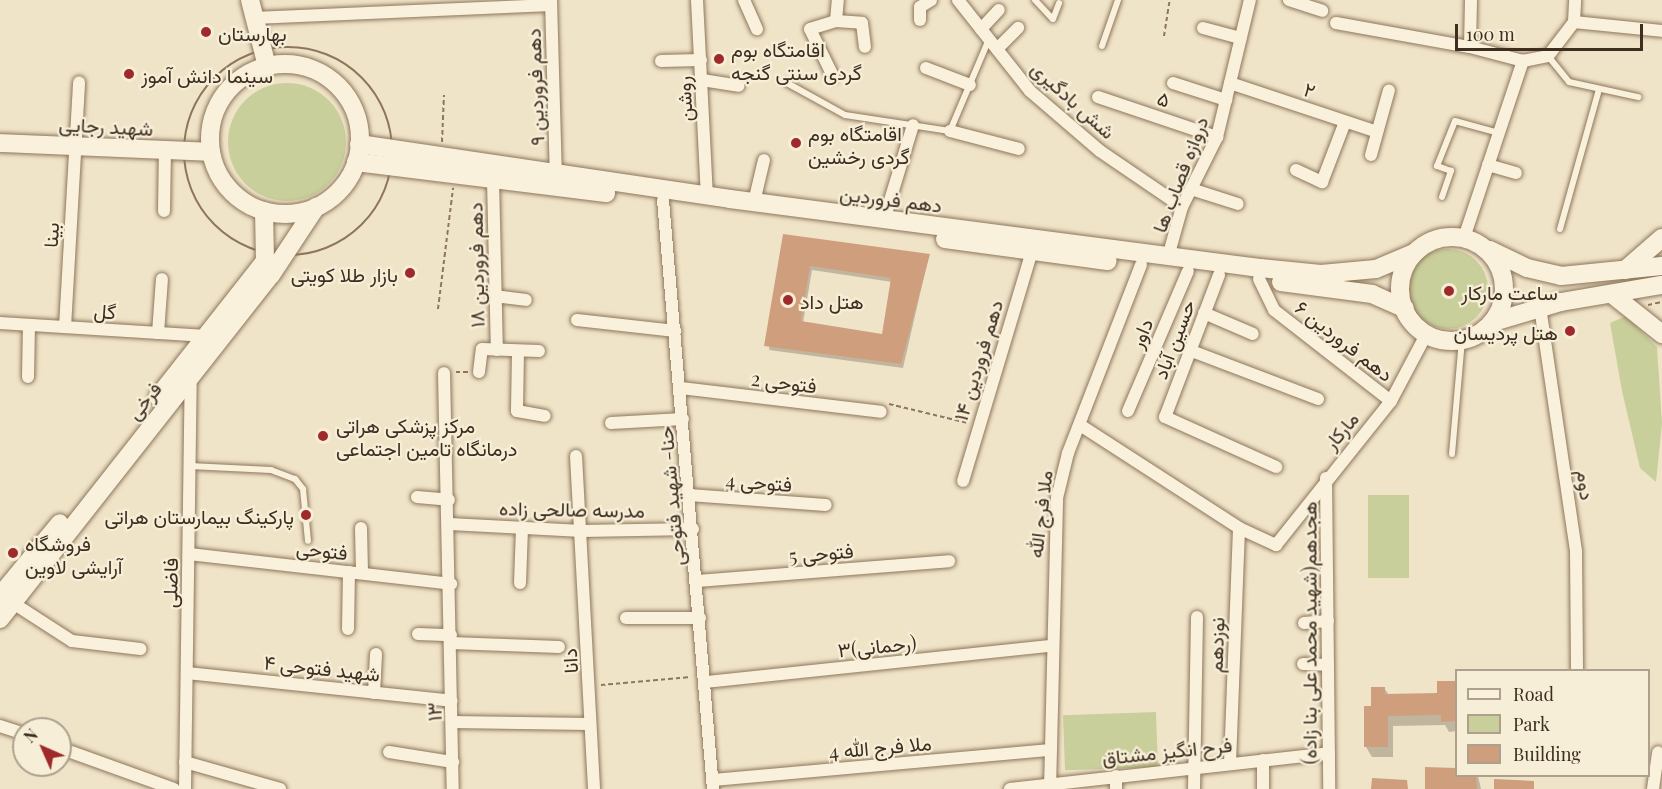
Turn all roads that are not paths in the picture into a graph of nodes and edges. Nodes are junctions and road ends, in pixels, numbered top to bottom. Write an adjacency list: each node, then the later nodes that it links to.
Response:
1 (250, 0): 18 (main road)
2 (697, 0): 35 (street, روشن)
3 (744, 0): 23 (street)
4 (838, 0): 20 (street)
5 (931, 0): 19 (street)
6 (958, 0): 27 (street, شش بادگیری)
7 (1035, 0): 14 (lane)
8 (1118, 0): 29 (lane)
9 (1251, 0): 28 (street, دروازه قصاب ها)
10 (1289, 0): 17 (street)
11 (1471, 0): 31 (street)
12 (1575, 0): 21 (street)
13 (551, 3): 15 (street); 71 (street, دهم فروردین ۹)
14 (1059, 3)
15 (488, 4): 18 (street)
16 (999, 10): 27 (street)
17 (1322, 11)
18 (254, 18): 34 (main road)
19 (920, 20)
20 (836, 21): 30 (street); 39 (street)
21 (1574, 22): 26 (street); 33 (street)
22 (1336, 23): 31 (street)
23 (757, 28)
24 (1018, 28): 32 (street)
25 (1203, 28): 28 (street)
26 (1662, 31)
27 (985, 33): 32 (street, شش بادگیری); 45 (lane)
28 (1241, 38): 44 (street, دروازه قصاب ها)
29 (1102, 46)
30 (865, 47)
31 (1470, 47): 37 (street)
32 (997, 49): 80 (street, شش بادگیری)
33 (1548, 56): 37 (street); 47 (lane)
34 (265, 58): 59 (main road); 63 (main road)
35 (701, 60): 36 (street); 40 (street, روشن)
36 (661, 61)
37 (1523, 61): 56 (street)
38 (926, 68): 45 (street)
39 (833, 76)
40 (702, 80): 46 (street); 74 (street, روشن)
41 (79, 82): 60 (street, بینا)
42 (787, 83): 53 (lane)
43 (1173, 83): 51 (street)
44 (1230, 83): 51 (street, دروازه قصاب ها); 52 (street, ۲)
45 (970, 85): 54 (lane)
46 (739, 86)
47 (1599, 89): 50 (lane); 84 (lane)
48 (1389, 90): 55 (street)
49 (1098, 97): 57 (street, ۵)
50 (1638, 97)
51 (1226, 100): 57 (street, دروازه قصاب ها)
52 (1345, 122): 55 (street, ۲); 69 (street)
53 (913, 125): 54 (lane); 83 (street)
54 (950, 131): 61 (street)
55 (1377, 132): 64 (street)
56 (1499, 133): 68 (street); 75 (lane)
57 (1218, 137): 73 (street, دروازه قصاب ها)
58 (0, 143): 60 (main road, شهید رجایی)
59 (359, 144): 65 (main road, دهم فروردین); 67 (main road)
60 (75, 146): 62 (main road, شهید رجایی); 109 (street, بینا)
61 (1019, 149)
62 (174, 151): 63 (main road, شهید رجایی); 81 (street)
63 (211, 152): 82 (main road)
64 (1371, 155)
65 (393, 158): 67 (main road, دهم فروردین); 71 (main road, دهم فروردین); 72 (main road, دهم فروردین)
66 (764, 160): 77 (street)
67 (356, 162): 79 (main road)
68 (1488, 165): 70 (street); 85 (street)
69 (1296, 170)
70 (1516, 173)
71 (556, 174): 74 (main road, دهم فروردین)
72 (493, 179): 76 (main road, دهم فروردین); 100 (street, دهم فروردین ۱۸)
73 (1191, 189): 78 (street); 80 (street, دروازه قصاب ها)
74 (707, 196): 77 (main road, دهم فروردین)
75 (1442, 197)
76 (663, 200): 88 (main road, دهم فروردین); 110 (street, حنا- شهید فتوحی)
77 (754, 202): 83 (main road, دهم فروردین)
78 (1238, 204)
79 (316, 207): 82 (main road); 124 (main road, فرخی)
80 (1182, 207): 90 (street, دروازه قصاب ها)
81 (164, 211)
82 (264, 211): 115 (main road, فرخی)
83 (884, 220): 90 (main road, دهم فروردین)
84 (1560, 230)
85 (1464, 238): 87 (main road); 89 (main road)
86 (1662, 238): 94 (main road)
87 (1486, 248): 94 (main road); 107 (main road)
88 (1032, 251): 91 (main road, دهم فروردین); 139 (street, دهم فروردین ۱۴)
89 (1416, 252): 90 (main road, دهم فروردین); 103 (main road)
90 (1168, 256)
91 (1140, 265): 93 (main road, دهم فروردین); 133 (street, ملا فرج الله)
92 (1662, 266): 94 (main road)
93 (1188, 271): 95 (main road, دهم فروردین); 128 (street, داور)
94 (1623, 272)
95 (1219, 275): 97 (main road, دهم فروردین); 104 (street, حسین آباد)
96 (162, 279): 111 (street)
97 (1259, 279): 103 (main road, دهم فروردین); 127 (street, دهم فروردین ۶)
98 (1662, 285): 99 (main road)
99 (1613, 295): 102 (main road); 114 (main road)
100 (494, 296): 101 (street); 117 (street, دهم فروردین ۱۸)
101 (526, 300)
102 (1540, 307): 107 (main road); 174 (street, دوم)
103 (1404, 309): 113 (main road)
104 (1204, 313): 112 (street); 118 (street, حسین آباد)
105 (577, 320): 110 (street)
106 (0, 322): 108 (street, گل)
107 (1493, 322): 116 (main road)
108 (29, 324): 109 (street, گل); 123 (street)
109 (65, 327): 111 (street, گل)
110 (675, 331): 125 (street, حنا- شهید فتوحی)
111 (158, 333): 115 (street, گل)
112 (1252, 334)
113 (1426, 334): 116 (main road); 127 (street, مارکار)
114 (1662, 334)
115 (207, 336): 158 (main road, فرخی)
116 (1462, 340): 134 (lane)
117 (497, 350): 120 (street); 121 (street)
118 (1189, 350): 126 (street); 137 (street, حسین آباد)
119 (539, 351): 120 (street)
120 (518, 352): 130 (street)
121 (478, 372)
122 (444, 373): 142 (street, ۱۳)
123 (28, 377)
124 (191, 377): 136 (street, فاضلی); 158 (main road, فرخی)
125 (681, 388): 129 (street, فتوحی 2); 131 (street, حنا- شهید فتوحی)
126 (1318, 399)
127 (1391, 400): 138 (street, مارکار)
128 (1128, 411)
129 (881, 412)
130 (545, 416)
131 (683, 419): 132 (street); 140 (street, حنا- شهید فتوحی)
132 (611, 423)
133 (1080, 425): 147 (street); 168 (street, ملا فرج الله)
134 (1452, 454)
135 (576, 456): 149 (street, دانا)
136 (190, 466): 150 (lane); 151 (street, فاضلی)
137 (1276, 467)
138 (1326, 478): 147 (street, مارکار); 163 (street, هجدهم(شهید محمد علی بنا زاده))
139 (963, 481)
140 (689, 495): 143 (street, فتوحی 4); 148 (street, حنا- شهید فتوحی)
141 (417, 497): 142 (street)
142 (449, 500): 144 (street, ۱۳)
143 (826, 505)
144 (450, 524): 146 (street, مدرسه صالحی زاده); 157 (street, ۱۳)
145 (361, 528): 154 (street)
146 (522, 528): 149 (street, مدرسه صالحی زاده); 156 (street)
147 (1239, 528): 189 (street, نوزدهم)
148 (693, 529): 149 (street, مدرسه صالحی زاده); 155 (street, حنا- شهید فتوحی)
149 (582, 531): 180 (street, دانا)
150 (308, 541)
151 (189, 554): 153 (street, فتوحی); 175 (street, فاضلی)
152 (949, 561): 155 (street, فتوحی 5)
153 (349, 572): 154 (street, فتوحی); 165 (street)
154 (362, 573): 157 (street, فتوحی)
155 (697, 581): 161 (street, حنا- شهید فتوحی)
156 (520, 583)
157 (451, 584): 167 (street, ۱۳)
158 (7, 600): 162 (main road, فرخی); 170 (street)
159 (1197, 617): 190 (street)
160 (627, 618): 161 (street)
161 (700, 618): 176 (street, حنا- شهید فتوحی)
162 (0, 619)
163 (1328, 621): 164 (street); 173 (street, هجدهم(شهید محمد علی بنا زاده))
164 (1304, 623)
165 (348, 629)
166 (418, 634): 167 (street)
167 (451, 639): 169 (street); 178 (street, ۱۳)
168 (1051, 646): 176 (street, ۳(رحمانی)); 181 (street, ملا فرج الله)
169 (559, 647)
170 (141, 649)
171 (376, 654): 177 (street)
172 (1302, 664): 173 (street)
173 (1328, 665): 185 (street, هجدهم(شهید محمد علی بنا زاده))
174 (1577, 669)
175 (187, 673): 177 (street, شهید فتوحی ۴); 187 (street, فاضلی)
176 (706, 679): 192 (street, حنا- شهید فتوحی)
177 (374, 693): 178 (street, شهید فتوحی ۴)
178 (452, 701): 179 (street, ۱۳)
179 (452, 722): 180 (street); 188 (street, ۱۳)
180 (589, 724): 198 (street, دانا)
181 (1051, 750): 192 (street, 4 ملا فرج الله); 193 (street, ملا فرج الله)
182 (1656, 751): 204 (street)
183 (72, 752): 194 (street)
184 (389, 753): 188 (street)
185 (1329, 753): 186 (street, فرح انگیز مشتاق); 203 (street, هجدهم(شهید محمد علی بنا زاده))
186 (1263, 760): 189 (street, فرح انگیز مشتاق); 202 (street)
187 (185, 762): 195 (street, فاضلی); 196 (street)
188 (453, 762): 197 (street, ۱۳)
189 (1230, 763): 190 (street, فرح انگیز مشتاق)
190 (1194, 768): 191 (street, فرح انگیز مشتاق); 201 (street)
191 (1116, 776): 193 (street, فرح انگیز مشتاق); 200 (street)
192 (713, 785)
193 (1049, 785): 199 (street, فرح انگیز مشتاق)
194 (174, 789)
195 (185, 789)
196 (280, 789)
197 (453, 789)
198 (594, 789)
199 (1010, 789)
200 (1116, 789)
201 (1194, 789)
202 (1263, 789)
203 (1329, 789)
204 (1653, 789)

